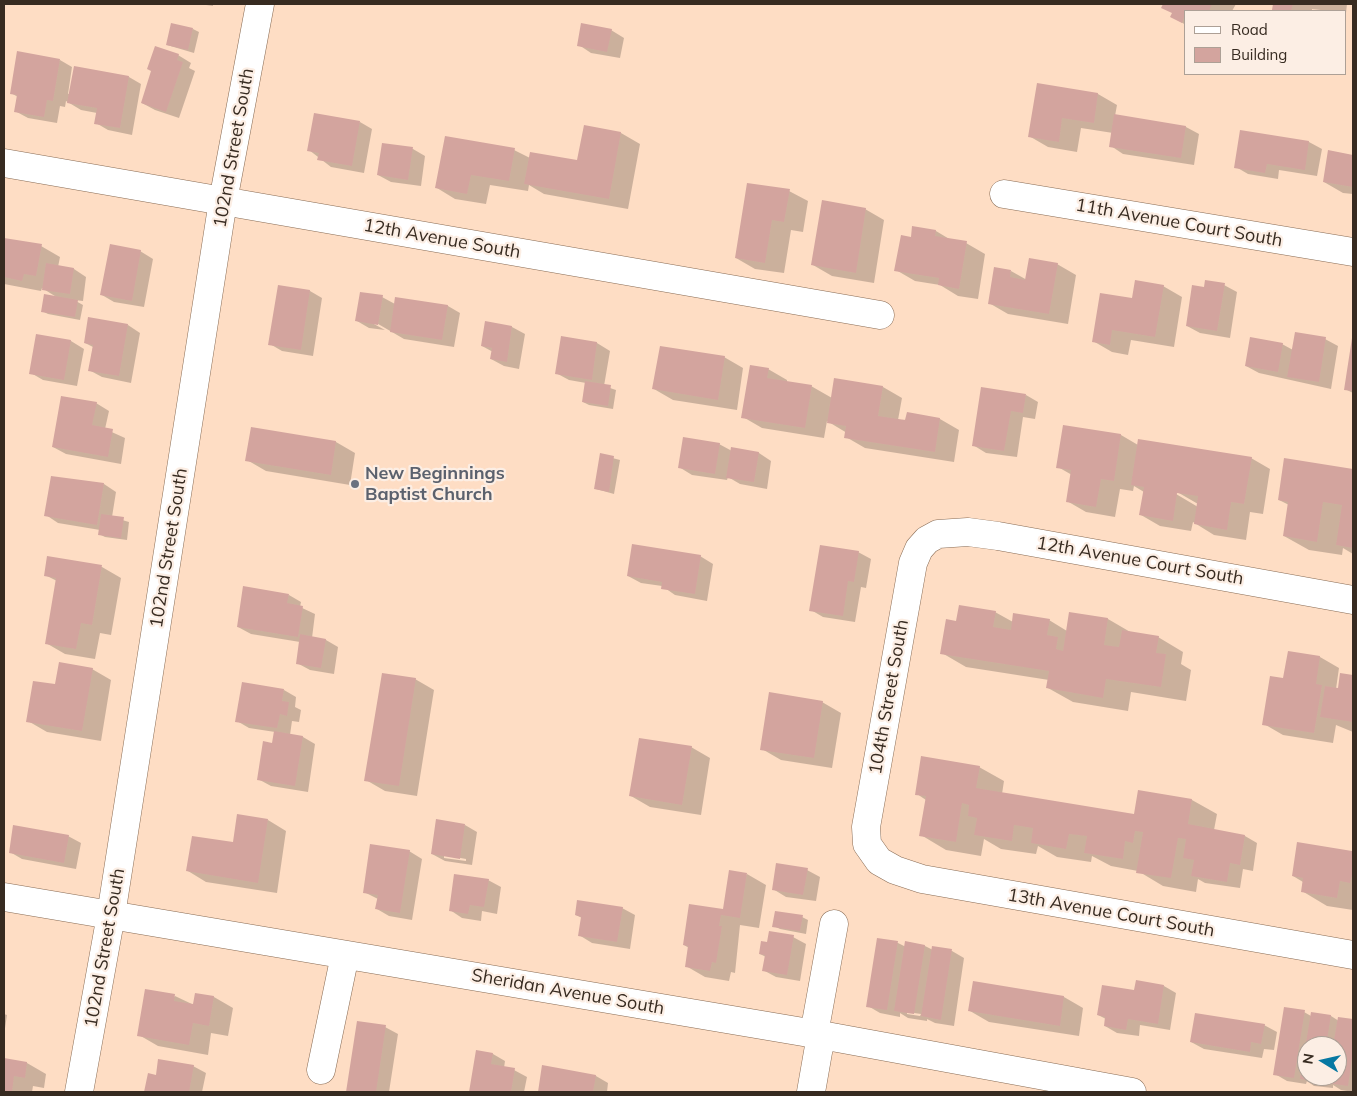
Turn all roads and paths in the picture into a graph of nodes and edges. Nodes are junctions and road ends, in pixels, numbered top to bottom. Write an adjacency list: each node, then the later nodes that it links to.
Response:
1 (260, 4): 4 (street, 102nd Street South)
2 (4, 163): 4 (street, 12th Avenue South)
3 (1004, 194): 5 (street, 11th Avenue Court South)
4 (223, 201): 6 (street, 12th Avenue South); 11 (street, 102nd Street South)
5 (1353, 252)
6 (880, 315)
7 (927, 540): 8 (street, 12th Avenue Court South); 9 (street, 104th Street South)
8 (1353, 600)
9 (874, 855): 14 (street, 13th Avenue Court South)
10 (4, 896): 11 (street, Sheridan Avenue South)
11 (111, 915): 13 (street, Sheridan Avenue South); 17 (street, 102nd Street South)
12 (834, 924): 15 (street)
13 (345, 955): 15 (street, Sheridan Avenue South); 16 (street)
14 (1353, 955)
15 (817, 1035): 18 (street); 19 (street, Sheridan Avenue South)
16 (322, 1070)
17 (79, 1092)
18 (811, 1092)
19 (1132, 1092)

